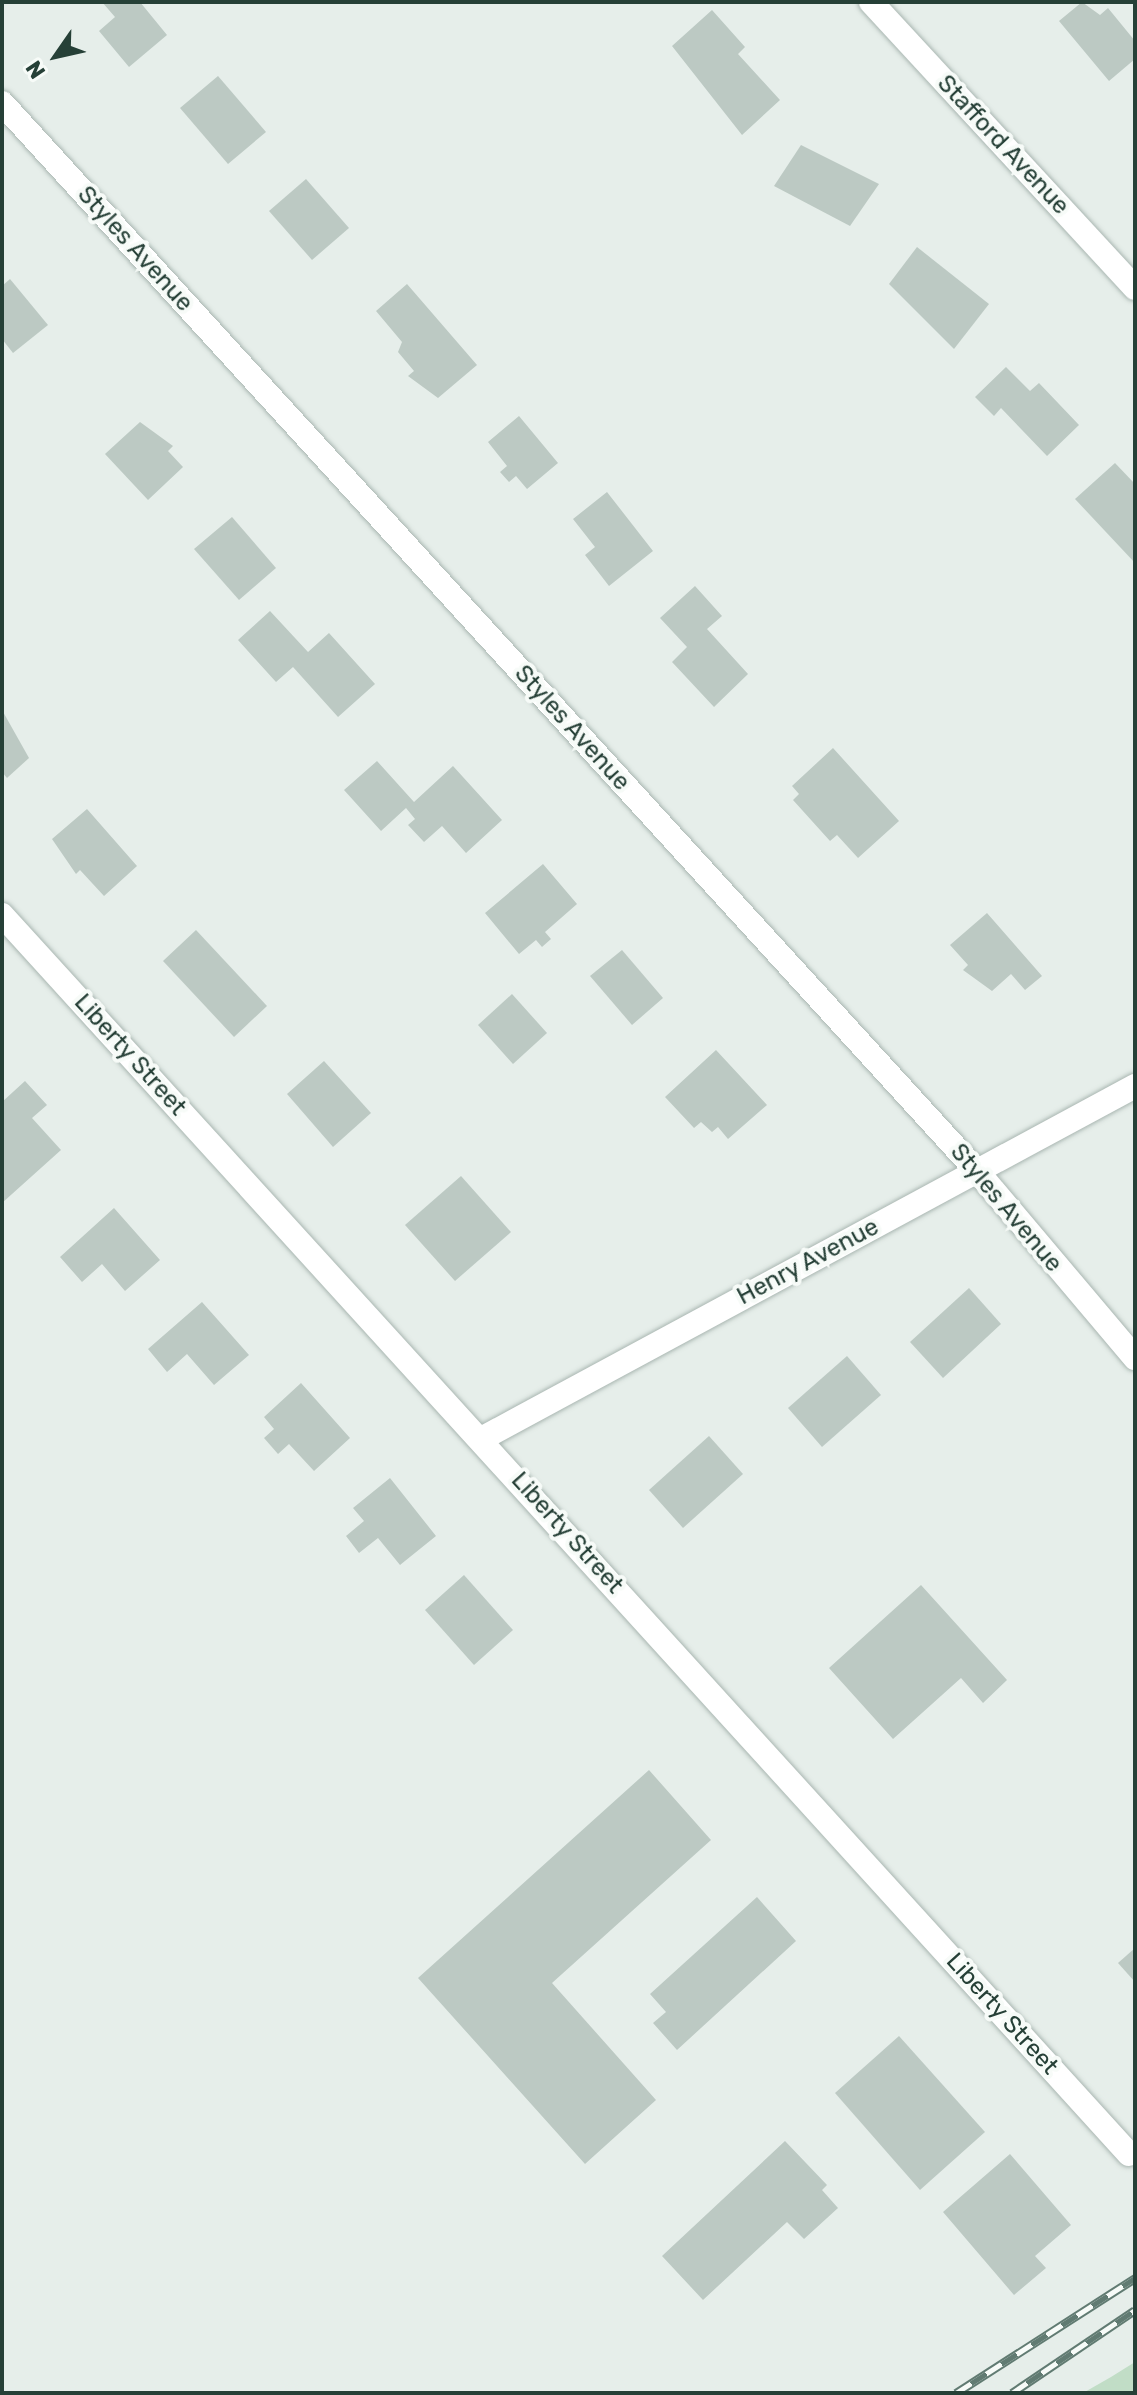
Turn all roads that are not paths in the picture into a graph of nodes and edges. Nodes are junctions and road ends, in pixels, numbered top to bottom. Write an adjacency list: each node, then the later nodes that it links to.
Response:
1 (871, 2): 3 (street, Stafford Avenue)
2 (2, 103): 6 (street, Styles Avenue)
3 (1135, 288)
4 (2, 915): 8 (street, Liberty Street)
5 (1135, 1086): 6 (street, Henry Avenue)
6 (977, 1171): 7 (street, Styles Avenue); 8 (street, Henry Avenue)
7 (1135, 1358)
8 (481, 1439): 9 (street, Liberty Street)
9 (1129, 2154)

